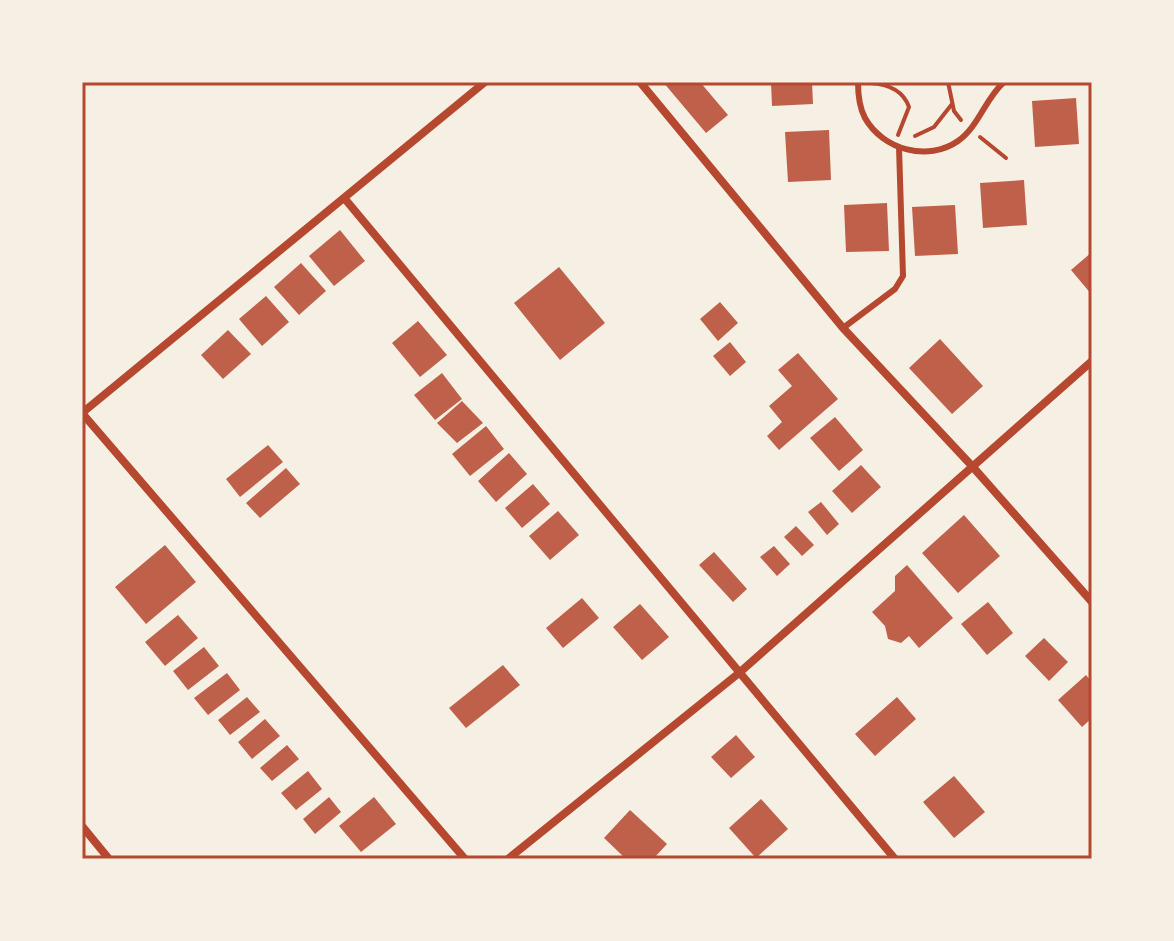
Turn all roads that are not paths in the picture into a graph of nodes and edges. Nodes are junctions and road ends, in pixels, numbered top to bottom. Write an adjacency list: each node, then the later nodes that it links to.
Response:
1 (485, 82): 6 (street)
2 (640, 82): 7 (street)
3 (858, 82): 5 (lane)
4 (1004, 82): 5 (lane)
5 (896, 143): 7 (lane)
6 (345, 199): 9 (street); 12 (street)
7 (843, 328): 10 (street)
8 (1092, 361): 10 (street)
9 (82, 413): 15 (street)
10 (972, 466): 11 (street); 12 (street)
11 (1092, 602)
12 (739, 673): 16 (street); 17 (street)
13 (82, 826): 14 (street)
14 (109, 859)
15 (465, 859)
16 (508, 859)
17 (895, 859)

